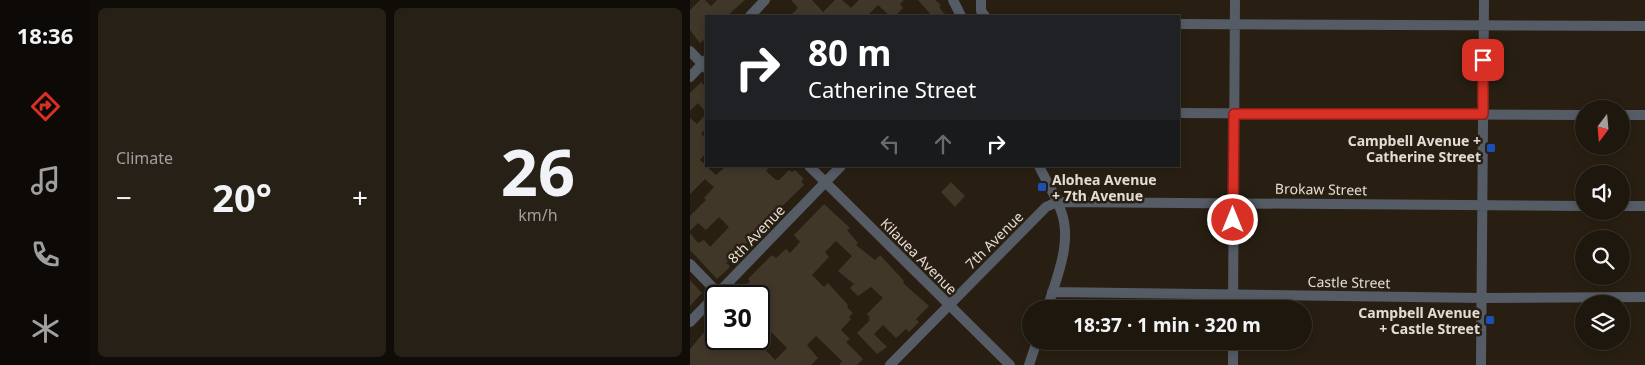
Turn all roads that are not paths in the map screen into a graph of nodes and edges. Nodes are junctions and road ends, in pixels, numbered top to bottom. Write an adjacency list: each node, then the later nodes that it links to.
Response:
1 (765, 0): 5 (street)
2 (952, 0): 6 (street)
3 (1235, 0): 8 (street)
4 (1484, 0): 9 (street)
5 (753, 15)
6 (960, 15)
7 (1180, 24): 8 (street)
8 (1234, 25): 9 (street); 15 (street)
9 (1483, 25): 10 (street); 16 (street)
10 (1645, 26)
11 (690, 52): 12 (street)
12 (705, 64): 13 (street)
13 (690, 77)
14 (1180, 113): 15 (street)
15 (1234, 114): 16 (street); 25 (street)
16 (1483, 114): 17 (street); 26 (street)
17 (1575, 115)
18 (1630, 115): 19 (street)
19 (1645, 115)
20 (810, 167): 23 (street, Kilauea Avenue)
21 (840, 167): 23 (street, 8th Avenue)
22 (1040, 167): 24 (street)
23 (825, 182): 32 (street, 8th Avenue); 39 (street, Kilauea Avenue)
24 (1057, 202): 25 (street, Brokaw Street); 33 (street); 39 (street, 7th Avenue)
25 (1233, 202): 26 (street, Brokaw Street); 34 (street)
26 (1484, 205): 27 (street, Brokaw Street); 36 (street)
27 (1575, 206)
28 (1630, 206): 29 (street)
29 (1645, 206)
30 (691, 266): 31 (street)
31 (711, 285)
32 (725, 285)
33 (1052, 292): 34 (street, Castle Street); 37 (street)
34 (1233, 294): 36 (street, Castle Street); 38 (street)
35 (1645, 296): 36 (street, Castle Street)
36 (1482, 298): 48 (street)
37 (1050, 300)
38 (1233, 300)
39 (950, 304): 44 (street, 7th Avenue); 45 (street, Kilauea Avenue)
40 (705, 306): 41 (street, 8th Avenue)
41 (690, 322)
42 (1034, 350): 46 (street)
43 (1233, 350): 47 (street)
44 (890, 365)
45 (1010, 365)
46 (1029, 365)
47 (1233, 365)
48 (1481, 365)

